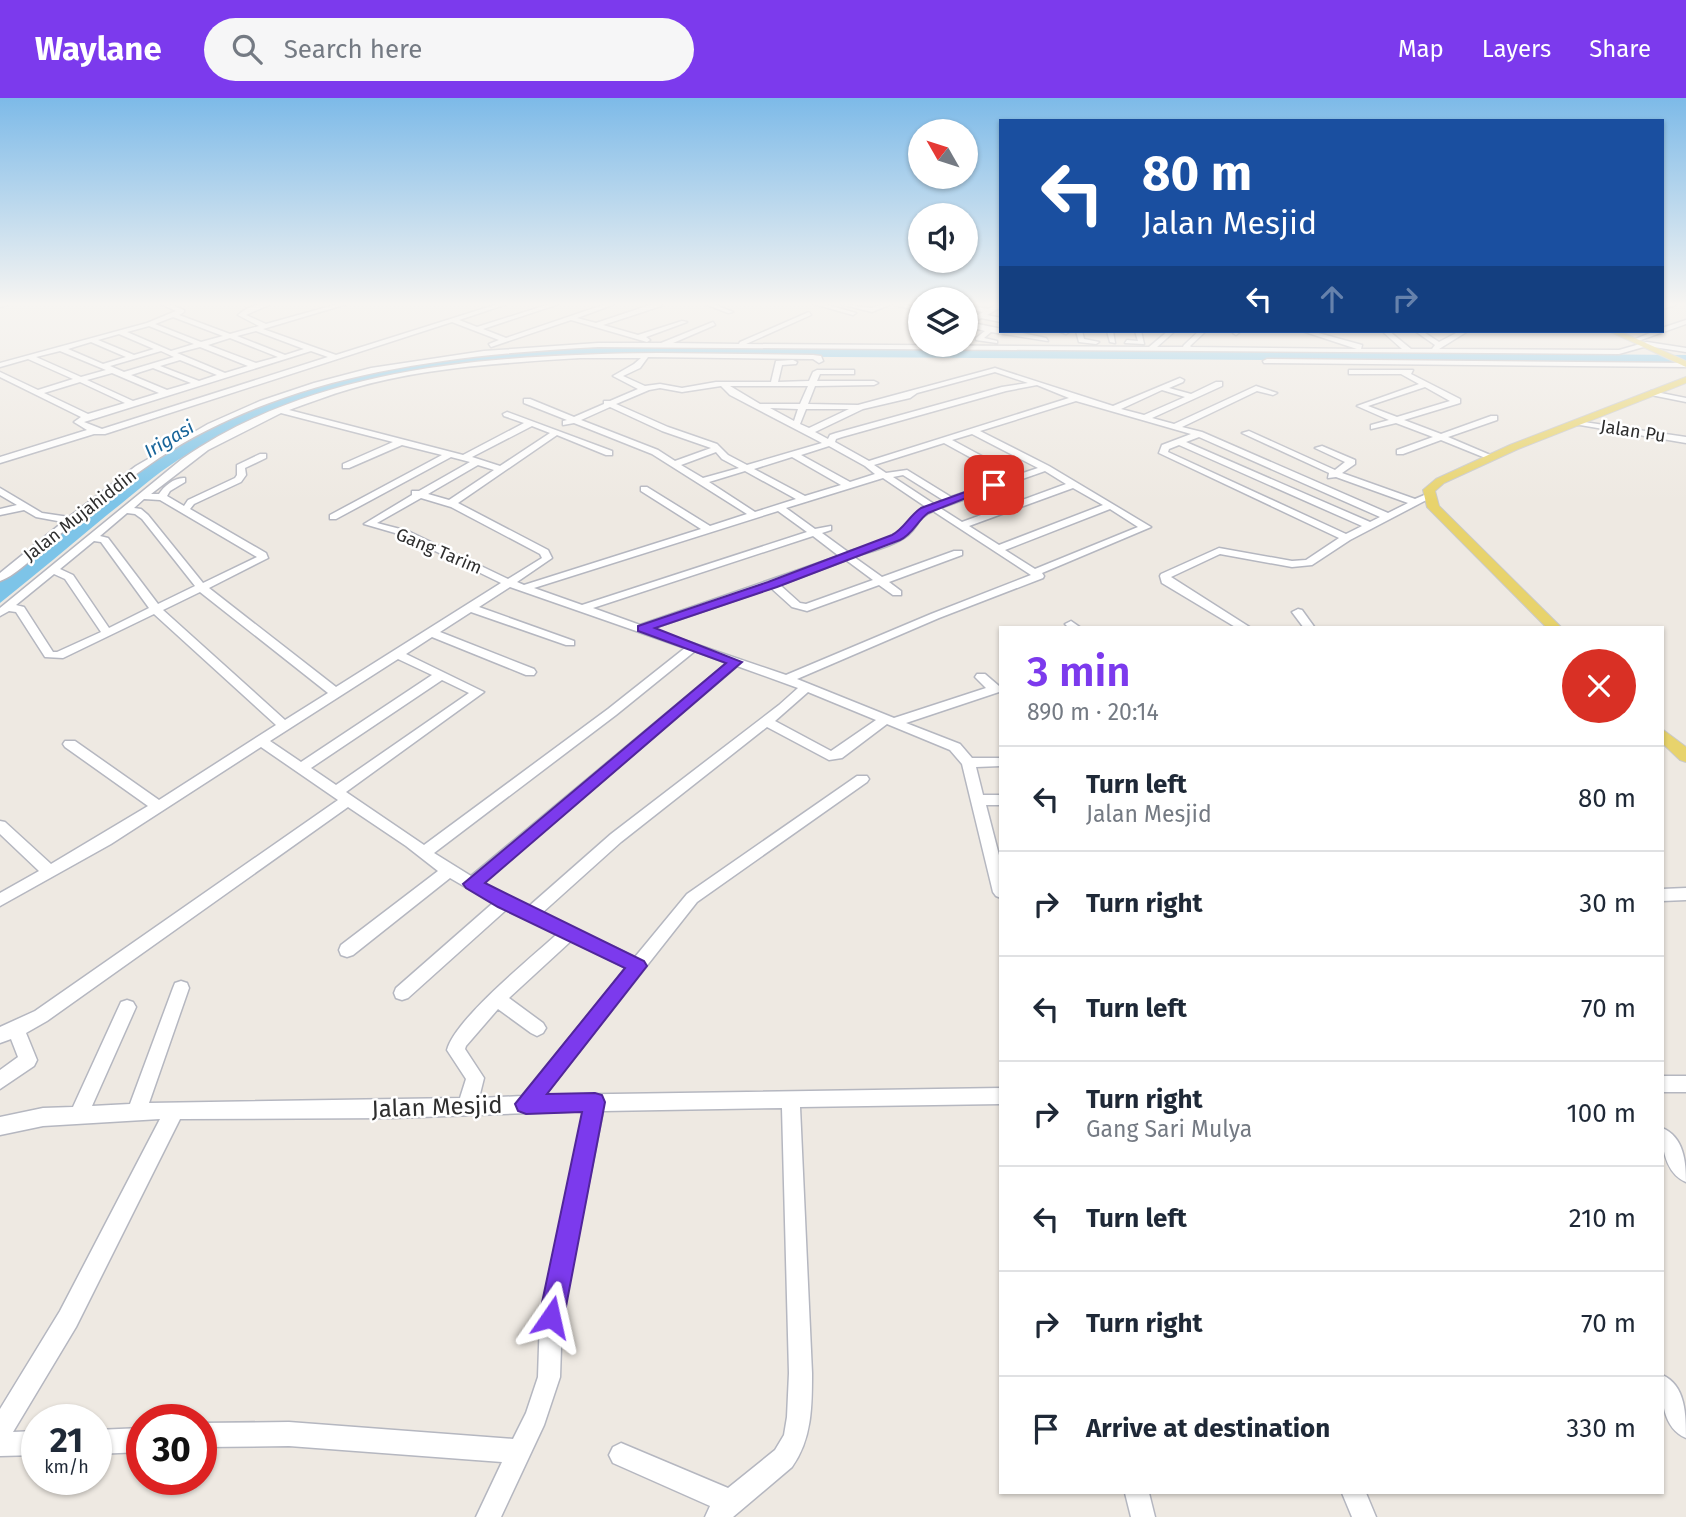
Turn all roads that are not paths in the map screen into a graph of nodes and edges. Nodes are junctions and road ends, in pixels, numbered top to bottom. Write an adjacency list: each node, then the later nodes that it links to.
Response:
1 (58, 370): 23 (street)
2 (113, 370): 21 (street); 23 (street)
3 (139, 370): 21 (street)
4 (164, 370): 27 (street)
5 (213, 370): 22 (street)
6 (241, 370): 22 (street)
7 (295, 370): 37 (street)
8 (373, 370): 51 (street, Jalan Mujahiddin)
9 (432, 370): 59 (street)
10 (629, 370): 35 (street)
11 (778, 370): 32 (street)
12 (817, 370): 28 (street)
13 (841, 370): 16 (street)
14 (989, 370): 56 (street)
15 (992, 370): 30 (street)
16 (851, 372)
17 (1352, 372): 18 (street)
18 (1402, 372): 19 (street); 34 (street)
19 (1414, 372)
20 (0, 374): 38 (street)
21 (124, 375): 39 (street)
22 (225, 375): 24 (street)
23 (80, 380): 38 (street); 50 (street)
24 (208, 380): 27 (street); 37 (street)
25 (1180, 380): 36 (street)
26 (1686, 380): 41 (main road)
27 (198, 383): 39 (street)
28 (813, 383): 29 (street); 32 (street); 55 (street)
29 (874, 383)
30 (1038, 383): 45 (street); 84 (street)
31 (723, 384): 32 (street); 35 (street); 54 (street)
32 (774, 384)
33 (1219, 384): 44 (street)
34 (1426, 384): 67 (street); 67 (street)
35 (645, 388): 52 (street)
36 (1161, 388): 44 (street); 57 (street)
37 (233, 391): 42 (street); 73 (street)
38 (38, 392): 62 (street)
39 (167, 393): 50 (street)
40 (1273, 393): 43 (street)
41 (1654, 393): 48 (street); 69 (main road)
42 (243, 395)
43 (1238, 395): 47 (street); 53 (street)
44 (1191, 397): 53 (street); 64 (street)
45 (1076, 398): 57 (street); 76 (street)
46 (253, 399): 51 (street)
47 (1254, 400)
48 (1686, 400)
49 (527, 401): 66 (street)
50 (132, 403): 62 (street)
51 (263, 403): 93 (street, Jalan Mujahiddin)
52 (607, 403): 66 (street); 88 (street)
53 (1219, 405): 58 (street); 61 (street)
54 (760, 406): 55 (street); 70 (street)
55 (804, 406): 56 (street); 70 (street)
56 (860, 407): 75 (street)
57 (1113, 409): 64 (street)
58 (1233, 409)
59 (282, 411): 82 (street); 121 (street)
60 (507, 414): 68 (street)
61 (1202, 414): 63 (street); 71 (street)
62 (87, 417): 73 (street)
63 (1213, 417)
64 (1147, 418): 71 (street)
65 (1493, 418): 79 (street)
66 (572, 420): 74 (street); 100 (street)
67 (1397, 420): 72 (street); 79 (street)
68 (531, 423): 74 (street); 97 (street)
69 (1580, 423): 81 (street, Jalan Pu); 96 (main road)
70 (796, 425): 75 (street)
71 (1177, 426): 78 (street)
72 (1374, 427)
73 (94, 431): 98 (street)
74 (555, 431): 90 (street); 105 (street)
75 (810, 431): 84 (street)
76 (974, 431): 80 (street); 104 (street)
77 (1246, 433): 95 (street)
78 (1199, 434): 83 (street); 106 (street)
79 (1439, 437): 89 (street); 96 (street)
80 (945, 440): 101 (street); 109 (street)
81 (1686, 440)
82 (401, 442): 91 (street); 102 (street)
83 (1179, 442): 110 (street); 116 (street)
84 (831, 443): 92 (street); 101 (street)
85 (1334, 443): 87 (street)
86 (144, 448): 93 (street)
87 (1319, 448): 95 (street); 107 (street)
88 (717, 449): 100 (street); 103 (street)
89 (1400, 452)
90 (609, 453)
91 (451, 454): 97 (street); 114 (street)
92 (793, 454): 103 (street); 115 (street)
93 (159, 455): 141 (street, Jalan Mujahiddin)
94 (263, 456): 135 (street)
95 (1298, 456): 107 (street)
96 (1491, 457): 123 (main road)
97 (464, 458): 99 (street)
98 (0, 460)
99 (477, 462): 105 (street); 120 (street)
100 (675, 464): 112 (street)
101 (868, 464): 108 (street)
102 (346, 466)
103 (749, 468): 112 (street); 125 (street)
104 (1046, 468): 109 (street); 113 (street)
105 (501, 469): 128 (street)
106 (1283, 471): 110 (street); 117 (street)
107 (1335, 473): 117 (street); 127 (street)
108 (883, 475): 115 (street); 126 (street); 130 (street)
109 (1016, 478): 126 (street)
110 (1264, 479): 116 (street); 143 (street)
111 (181, 480): 124 (street)
112 (704, 481): 138 (street)
113 (1074, 484): 131 (street); 142 (street)
114 (394, 485): 120 (street); 129 (street)
115 (849, 485): 125 (street)
116 (1238, 488): 122 (street); 148 (street)
117 (1321, 488): 140 (street)
118 (645, 489): 145 (street)
119 (0, 491): 132 (street)
120 (419, 494): 128 (street); 137 (street)
121 (142, 496): 124 (street); 134 (street)
122 (1223, 496)
123 (1429, 496): 127 (street); 168 (main road)
124 (162, 497): 135 (street)
125 (804, 499): 133 (street)
126 (950, 500): 130 (street)
127 (1416, 503): 140 (street)
128 (451, 504): 156 (street)
129 (357, 505): 137 (street); 139 (street)
130 (934, 506): 142 (street); 151 (street)
131 (1110, 506): 149 (street); 153 (street)
132 (23, 507): 136 (street); 141 (street)
133 (779, 507): 138 (street); 146 (street)
134 (125, 510): 147 (street); 159 (street)
135 (185, 510): 159 (street)
136 (0, 512)
137 (385, 513): 156 (street, Gang Tarim)
138 (754, 515): 145 (street)
139 (333, 517)
140 (1389, 517): 143 (street)
141 (72, 521): 154 (street, Jalan Mujahiddin)
142 (962, 525): 149 (street)
143 (1370, 526): 148 (street)
144 (828, 528): 146 (street)
145 (708, 530): 158 (street)
146 (814, 533): 151 (street); 162 (street)
147 (93, 538): 152 (street); 164 (street)
148 (1346, 538): 166 (street)
149 (998, 549): 153 (street)
150 (958, 553): 155 (street)
151 (846, 556): 155 (street); 157 (street)
152 (53, 571): 163 (street); 171 (street)
153 (1034, 573): 179 (street)
154 (0, 578)
155 (881, 582): 157 (street); 160 (street)
156 (509, 583): 158 (street, Gang Tarim); 161 (street)
157 (773, 584): 169 (street)
158 (524, 588): 162 (street, Gang Tarim)
159 (202, 589): 164 (street); 183 (street)
160 (897, 593)
161 (470, 608): 170 (street); 172 (street)
162 (583, 608): 169 (street, Gang Tarim)
163 (4, 610): 171 (street)
164 (156, 610): 171 (street); 187 (street)
165 (1298, 612): 167 (street)
166 (1242, 626)
167 (1308, 626)
168 (1553, 626)
169 (642, 628): 173 (street, Gang Tarim)
170 (431, 633): 174 (street); 176 (street)
171 (108, 634)
172 (570, 643)
173 (693, 647): 175 (street, Gang Tarim); 202 (street)
174 (398, 655): 177 (street); 183 (street)
175 (735, 662): 179 (street, Gang Tarim); 206 (street)
176 (530, 672)
177 (441, 675): 182 (street); 194 (street)
178 (981, 677): 181 (street)
179 (786, 679): 180 (street, Gang Tarim)
180 (806, 687): 185 (street); 186 (street, Gang Tarim)
181 (999, 690): 186 (street)
182 (478, 692): 184 (street); 196 (street)
183 (337, 694): 187 (street)
184 (492, 698)
185 (766, 721): 186 (street); 211 (street)
186 (888, 722): 193 (street, Gang Tarim)
187 (286, 727): 189 (street)
188 (1664, 736): 191 (main road)
189 (262, 742): 194 (street); 199 (street)
190 (69, 744): 199 (street)
191 (1686, 757)
192 (999, 762): 193 (street)
193 (968, 763): 197 (street)
194 (300, 769): 196 (street)
195 (862, 779): 214 (street)
196 (340, 797): 202 (street); 220 (street)
197 (977, 800): 198 (street); 201 (street)
198 (999, 800)
199 (159, 807): 204 (street)
200 (0, 826): 204 (street)
201 (995, 845): 205 (street)
202 (424, 853): 203 (street)
203 (449, 871): 206 (street); 213 (street)
204 (50, 872): 209 (street)
205 (999, 876)
206 (472, 884): 210 (street)
207 (1686, 894): 208 (street)
208 (1664, 895)
209 (0, 900)
210 (504, 902): 211 (street); 216 (street)
211 (529, 915): 212 (street)
212 (568, 934): 214 (street); 217 (street)
213 (346, 950)
214 (638, 966): 227 (street)
215 (181, 988): 230 (street)
216 (402, 993)
217 (497, 999): 219 (street); 228 (street)
218 (127, 1007): 231 (street)
219 (537, 1028)
220 (8, 1032): 221 (street)
221 (0, 1081)
222 (1664, 1084): 223 (street)
223 (1686, 1084)
224 (999, 1096): 225 (street, Jalan Mesjid)
225 (791, 1100): 226 (street, Jalan Mesjid); 245 (street)
226 (595, 1102): 227 (street, Jalan Mesjid); 241 (street)
227 (526, 1104): 228 (street, Jalan Mesjid)
228 (467, 1107): 229 (street, Jalan Mesjid)
229 (175, 1110): 230 (street, Jalan Mesjid); 237 (street)
230 (136, 1112): 231 (street, Jalan Mesjid)
231 (79, 1114): 232 (street, Jalan Mesjid)
232 (0, 1126)
233 (1664, 1140): 234 (street)
234 (1686, 1172)
235 (1664, 1389): 236 (street)
236 (1686, 1426)
237 (0, 1431)
238 (217, 1435): 241 (street)
239 (21, 1443): 240 (street)
240 (0, 1444)
241 (518, 1451): 246 (street)
242 (621, 1455): 245 (street)
243 (1137, 1494): 247 (street)
244 (1354, 1494): 248 (street)
245 (723, 1509)
246 (488, 1517)
247 (1143, 1517)
248 (1364, 1517)

